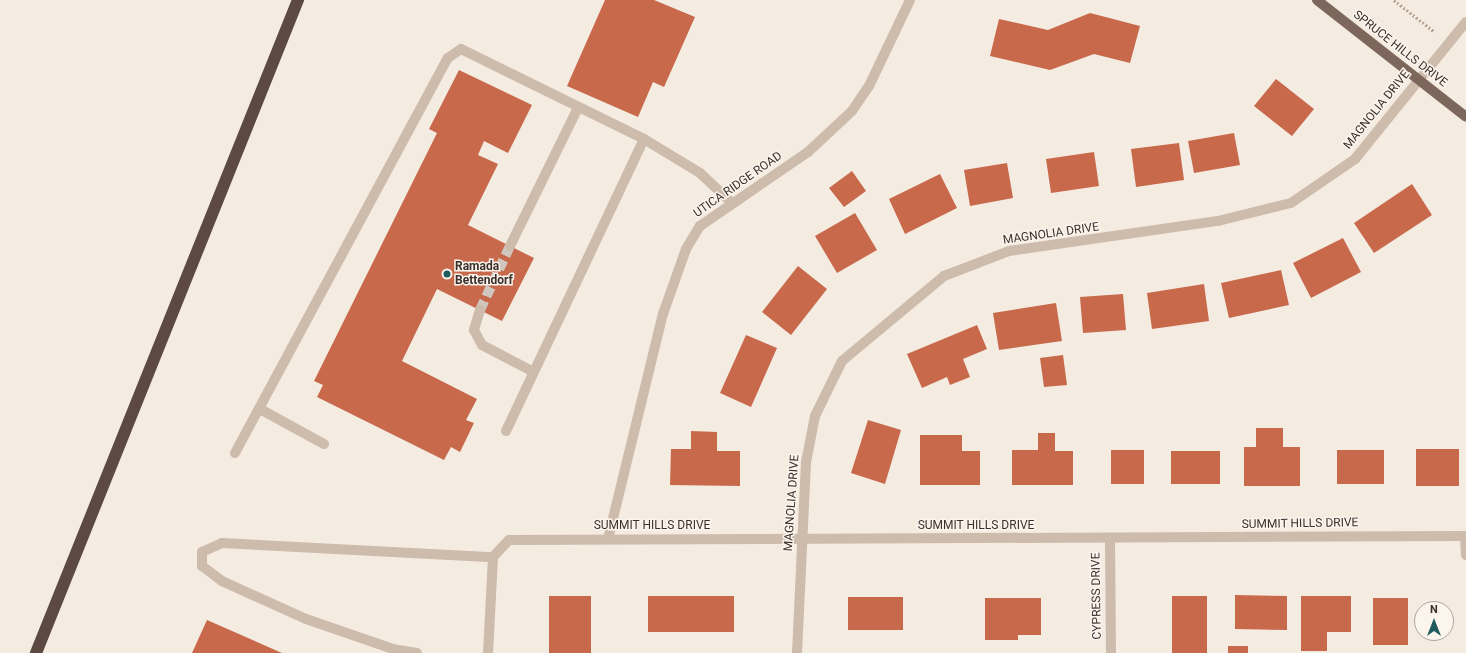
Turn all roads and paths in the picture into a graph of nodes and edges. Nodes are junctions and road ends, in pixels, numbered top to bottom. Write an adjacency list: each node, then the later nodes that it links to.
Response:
1 (298, 0): 25 (highway)
2 (910, 0): 11 (street, UTICA RIDGE ROAD)
3 (1317, 0): 7 (main road, SPRUCE HILLS DRIVE)
4 (1394, 0): 6 (path)
5 (1466, 22): 6 (street, MAGNOLIA DRIVE)
6 (1449, 42): 7 (street, MAGNOLIA DRIVE)
7 (1418, 80): 9 (main road, SPRUCE HILLS DRIVE); 21 (street, MAGNOLIA DRIVE)
8 (578, 108): 10 (street); 12 (street); 15 (street)
9 (1466, 117)
10 (644, 138): 11 (street); 14 (street)
11 (732, 203): 20 (street, UTICA RIDGE ROAD)
12 (510, 246)
13 (480, 310): 14 (street)
14 (532, 371): 16 (street)
15 (260, 408): 17 (street); 18 (street)
16 (506, 431)
17 (324, 444)
18 (236, 453)
19 (1466, 536): 22 (street, SUMMIT HILLS DRIVE); 23 (street)
20 (608, 539): 21 (street, SUMMIT HILLS DRIVE); 24 (street, SUMMIT HILLS DRIVE)
21 (802, 539): 22 (street, SUMMIT HILLS DRIVE); 28 (street, MAGNOLIA DRIVE)
22 (1110, 539): 29 (street, CYPRESS DRIVE)
23 (1466, 555)
24 (493, 557): 26 (street); 27 (street)
25 (36, 653)
26 (417, 653)
27 (488, 653)
28 (797, 653)
29 (1111, 653)

